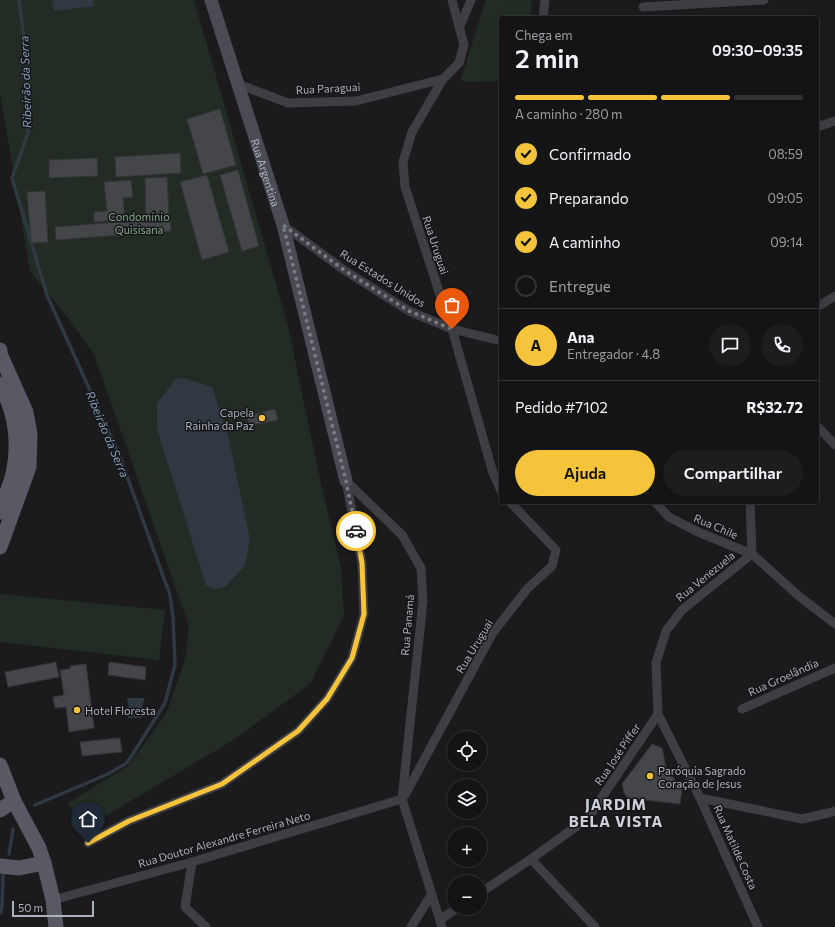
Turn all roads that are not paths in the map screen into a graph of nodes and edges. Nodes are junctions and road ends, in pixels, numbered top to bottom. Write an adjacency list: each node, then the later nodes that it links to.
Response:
1 (211, 0): 10 (street, Rua Argentina)
2 (452, 0): 8 (street, Rua Uruguai)
3 (471, 0): 8 (street)
4 (545, 0): 7 (street)
5 (764, 0): 6 (street)
6 (643, 8)
7 (543, 16)
8 (460, 26): 9 (street, Rua Uruguai)
9 (443, 79): 10 (street, Rua Paraguai); 16 (street, Rua Uruguai)
10 (238, 84): 13 (street, Rua Argentina)
11 (835, 121): 12 (street)
12 (819, 126)
13 (283, 225): 16 (street, Rua Estados Unidos); 22 (street, Rua Argentina)
14 (835, 296): 15 (street)
15 (819, 307)
16 (452, 329): 17 (street, Rua Estados Unidos); 23 (street, Rua Uruguai)
17 (499, 341)
18 (0, 350): 28 (main road)
19 (0, 384): 27 (main road)
20 (819, 428): 21 (street)
21 (835, 445)
22 (346, 481): 36 (street, Rua Panamá); 40 (street, Rua Argentina)
23 (499, 487)
24 (512, 504): 36 (street, Rua Uruguai)
25 (657, 504): 29 (street, Rua Chile)
26 (750, 504): 29 (street, Rua Venezuela)
27 (0, 512)
28 (0, 547)
29 (752, 554): 30 (street, Rua Chile); 33 (street, Rua Venezuela)
30 (835, 624)
31 (835, 668): 32 (street, Rua Groelândia)
32 (742, 709)
33 (658, 714): 35 (street, Rua Matilde Costa); 41 (street, Rua José Piffer)
34 (0, 765): 37 (main road)
35 (700, 798): 39 (street); 54 (street, Rua Matilde Costa)
36 (402, 799): 42 (street, Rua Doutor Alexandre Ferreira Neto); 46 (street)
37 (14, 801): 38 (main road); 43 (main road)
38 (0, 810)
39 (835, 811)
40 (88, 843)
41 (531, 859): 45 (street, Rua José Piffer); 53 (street)
42 (192, 862): 47 (street, Rua Doutor Alexandre Ferreira Neto); 51 (street)
43 (44, 863): 44 (main road); 47 (main road)
44 (0, 866)
45 (487, 888)
46 (432, 894): 49 (street); 52 (street)
47 (53, 900): 50 (main road)
48 (450, 915): 49 (street)
49 (441, 923)
50 (56, 927)
51 (206, 927)
52 (411, 927)
53 (595, 927)
54 (758, 927)

